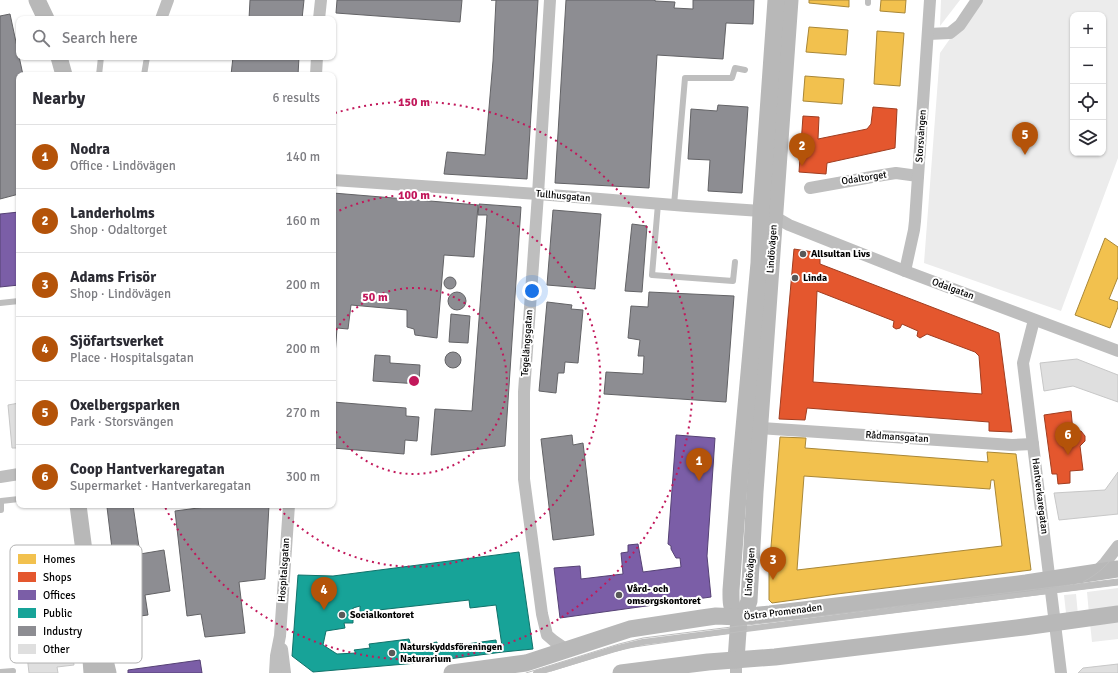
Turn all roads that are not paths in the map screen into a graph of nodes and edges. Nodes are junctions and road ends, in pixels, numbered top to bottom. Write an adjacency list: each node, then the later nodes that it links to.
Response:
1 (37, 0): 9 (main road)
2 (168, 0): 10 (street)
3 (321, 0): 11 (street)
4 (550, 0): 25 (street, Tegelängsgatan)
5 (776, 0): 28 (main road, Lindövägen)
6 (790, 0): 28 (main road, Lindövägen)
7 (930, 0): 12 (street, Storsvängen)
8 (977, 0): 12 (street)
9 (45, 16)
10 (162, 16)
11 (320, 16)
12 (928, 34): 22 (street, Storsvängen)
13 (60, 60): 18 (main road)
14 (101, 60): 19 (lane)
15 (146, 60): 20 (lane)
16 (317, 60): 21 (street)
17 (745, 70): 27 (lane)
18 (63, 72)
19 (99, 72)
20 (144, 72)
21 (316, 72)
22 (918, 176): 24 (street, Odaltorget); 30 (street, Storsvängen)
23 (336, 180): 25 (street, Tullhusgatan)
24 (810, 188)
25 (538, 194): 26 (street, Tullhusgatan); 53 (street, Tegelängsgatan)
26 (658, 204): 27 (street, Tullhusgatan); 29 (lane)
27 (674, 205): 28 (street, Tullhusgatan)
28 (775, 218): 30 (street, Odalgatan); 35 (main road, Lindövägen); 50 (main road, Lindövägen)
29 (735, 262)
30 (905, 271): 33 (street, Odalgatan)
31 (16, 301): 32 (lane)
32 (0, 303)
33 (1034, 320): 34 (street, Odalgatan); 36 (street, Hantverkaregatan)
34 (1118, 351)
35 (760, 428): 36 (street, Rådmansgatan); 50 (main road, Lindövägen)
36 (1033, 444): 48 (street, Hantverkaregatan)
37 (16, 474): 38 (street)
38 (0, 476)
39 (16, 499): 42 (lane)
40 (78, 508): 43 (main road)
41 (289, 508): 52 (street, Hospitalsgatan)
42 (1, 510)
43 (83, 545)
44 (1118, 546): 46 (street)
45 (1118, 569): 46 (main road, Östra Promenaden)
46 (1096, 572): 48 (main road, Östra Promenaden)
47 (1118, 582): 48 (lane, Östra Promenaden)
48 (1051, 585): 50 (main road, Östra Promenaden); 51 (street, Hantverkaregatan)
49 (1118, 614): 51 (main road)
50 (739, 623): 53 (main road, Östra Promenaden); 56 (main road); 64 (lane, Östra Promenaden)
51 (1055, 623): 56 (main road); 66 (street, Hantverkaregatan)
52 (280, 636): 61 (street, Hospitalsgatan); 62 (street, Hospitalsgatan)
53 (567, 650): 63 (main road, Östra Promenaden)
54 (91, 663): 59 (main road)
55 (106, 663): 60 (main road)
56 (736, 666): 65 (main road)
57 (13, 671): 58 (lane)
58 (0, 672)
59 (92, 673)
60 (108, 673)
61 (275, 673)
62 (285, 673)
63 (456, 673)
64 (536, 673)
65 (621, 673)
66 (1061, 673)

